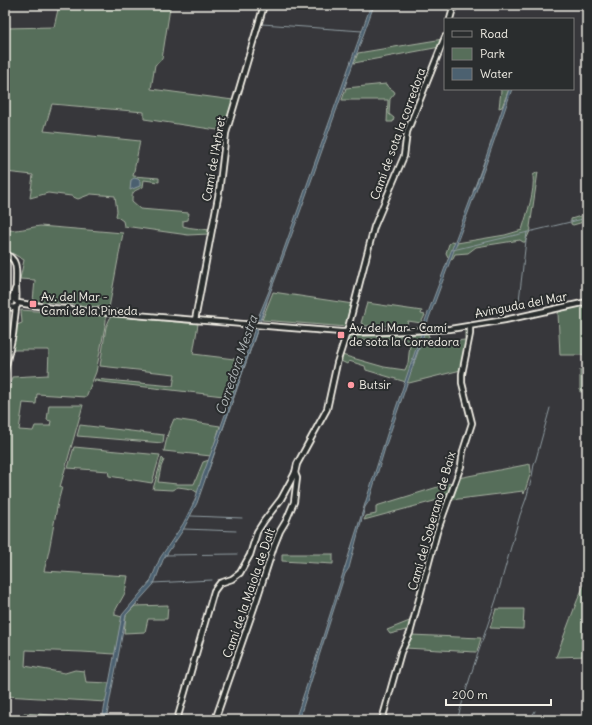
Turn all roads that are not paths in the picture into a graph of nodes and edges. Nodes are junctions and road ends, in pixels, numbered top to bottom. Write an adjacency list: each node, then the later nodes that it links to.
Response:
1 (264, 5): 11 (street, Camí de l'Arbret)
2 (454, 5): 3 (street)
3 (450, 18)
4 (444, 40): 13 (street, Camí de sota la corredora)
5 (5, 254): 6 (street)
6 (16, 286): 7 (street); 10 (street)
7 (14, 295): 9 (street); 10 (street)
8 (587, 302): 12 (street, Avinguda del Mar)
9 (5, 304): 10 (street, Avinguda del Mar)
10 (15, 304): 11 (street, Avinguda del Mar); 14 (street)
11 (195, 320): 13 (street, Avinguda del Mar)
12 (470, 326): 13 (street, Avinguda del Mar); 18 (street, Camí del Soberano de Baix)
13 (347, 332): 15 (street, Camí de sota la corredora)
14 (5, 370)
15 (295, 473): 16 (street); 17 (street, Camí de la Maiola de Dalt)
16 (177, 720)
17 (215, 720)
18 (382, 720)

